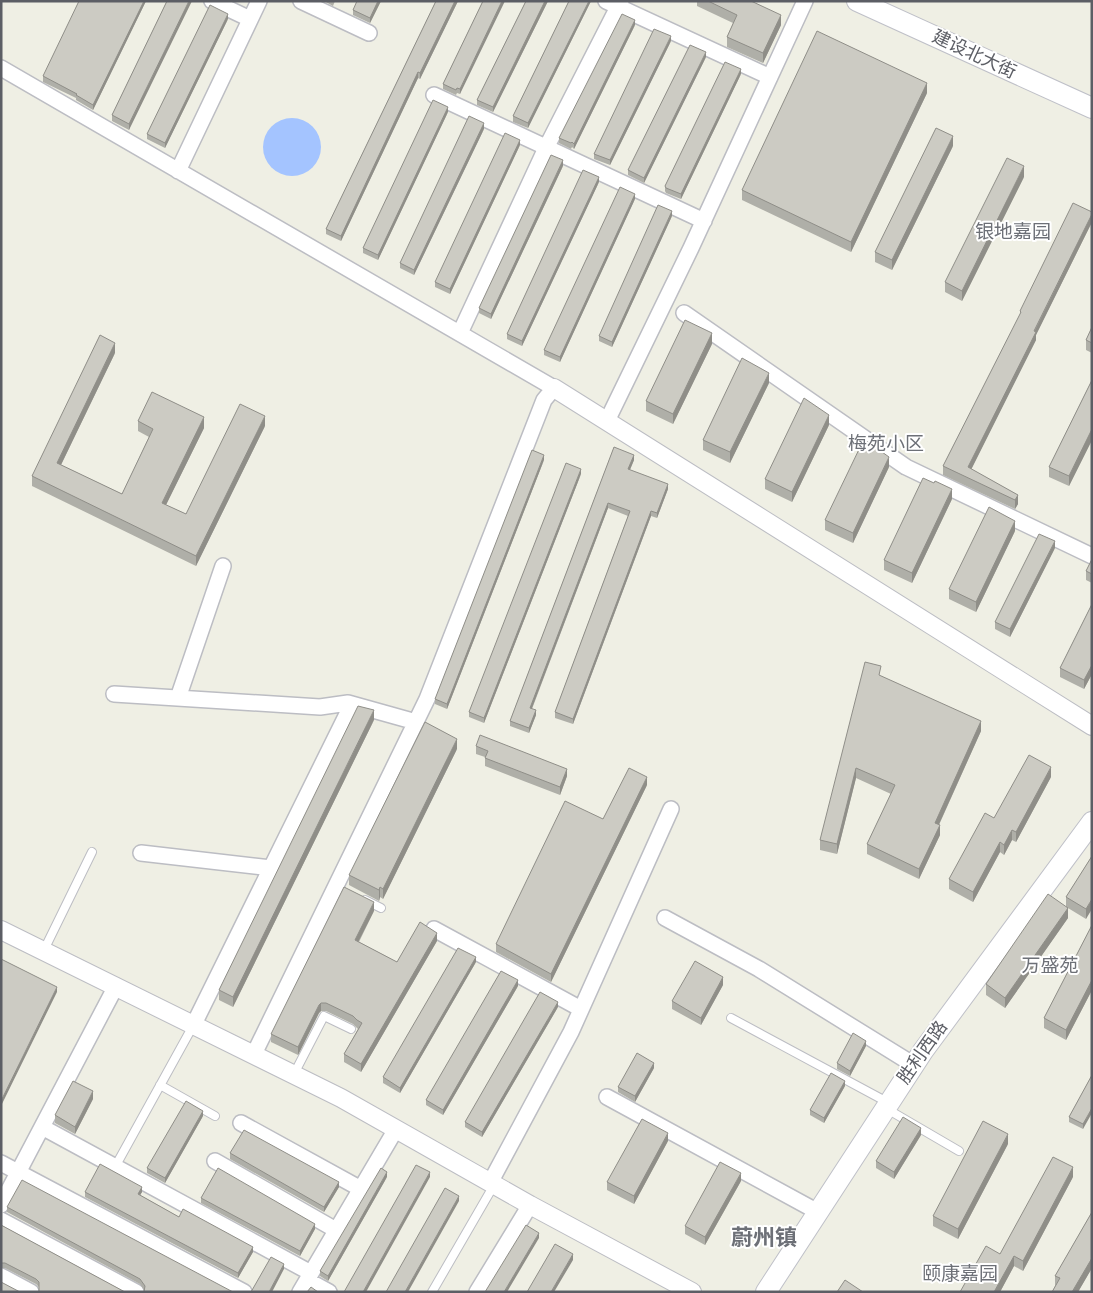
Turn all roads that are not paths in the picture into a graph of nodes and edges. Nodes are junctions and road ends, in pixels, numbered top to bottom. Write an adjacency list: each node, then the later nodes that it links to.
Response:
1 (212, 1): 7 (street)
2 (259, 1): 7 (street)
3 (301, 1): 8 (street)
4 (805, 1): 10 (street)
5 (857, 1): 12 (main road, 建设北大街)
6 (615, 3): 10 (street); 13 (street)
7 (250, 19): 14 (street)
8 (369, 33)
9 (1, 68): 14 (street)
10 (770, 77): 15 (street)
11 (434, 95): 13 (street)
12 (1092, 108)
13 (546, 148): 15 (street); 17 (street)
14 (178, 170): 17 (street)
15 (704, 221): 19 (street)
16 (684, 313): 20 (street)
17 (460, 333): 18 (street)
18 (554, 388): 19 (street); 25 (street)
19 (607, 421): 26 (street)
20 (1092, 556)
21 (223, 566): 23 (street)
22 (114, 694): 23 (street)
23 (178, 698): 24 (street)
24 (352, 704): 25 (street); 31 (street)
25 (416, 722): 43 (street)
26 (1092, 726)
27 (671, 809): 39 (street)
28 (1092, 822): 44 (main road, 胜利西路)
29 (92, 852): 37 (lane)
30 (140, 853): 31 (street)
31 (271, 868): 41 (street)
32 (359, 896): 33 (lane)
33 (381, 908)
34 (665, 918): 44 (street)
35 (434, 929): 39 (street)
36 (1, 930): 37 (street)
37 (44, 950): 38 (street)
38 (116, 986): 41 (street); 51 (street)
39 (581, 1010): 58 (street)
40 (731, 1018): 48 (lane)
41 (194, 1024): 43 (street); 46 (lane)
42 (351, 1029): 45 (lane)
43 (254, 1054): 45 (street)
44 (914, 1065): 48 (main road, 胜利西路)
45 (294, 1074): 52 (street)
46 (160, 1085): 49 (lane); 56 (lane)
47 (607, 1097): 62 (street)
48 (887, 1106): 53 (lane); 62 (main road, 胜利西路)
49 (215, 1116)
50 (241, 1123): 59 (street)
51 (42, 1127): 56 (street); 57 (street)
52 (396, 1129): 58 (street); 59 (street)
53 (959, 1151)
54 (215, 1162): 64 (street)
55 (1, 1163): 57 (street)
56 (115, 1166): 66 (street)
57 (18, 1172): 60 (street); 69 (street)
58 (492, 1184): 61 (street); 71 (lane)
59 (361, 1189): 64 (street)
60 (1, 1205)
61 (530, 1206): 72 (street); 73 (street)
62 (818, 1212): 74 (main road, 胜利西路)
63 (1, 1220): 68 (street)
64 (336, 1230): 66 (street)
65 (1, 1276): 67 (street)
66 (306, 1282): 70 (street)
67 (31, 1292)
68 (136, 1292)
69 (244, 1292)
70 (329, 1292)
71 (432, 1292)
72 (477, 1292)
73 (692, 1292)
74 (766, 1292)

